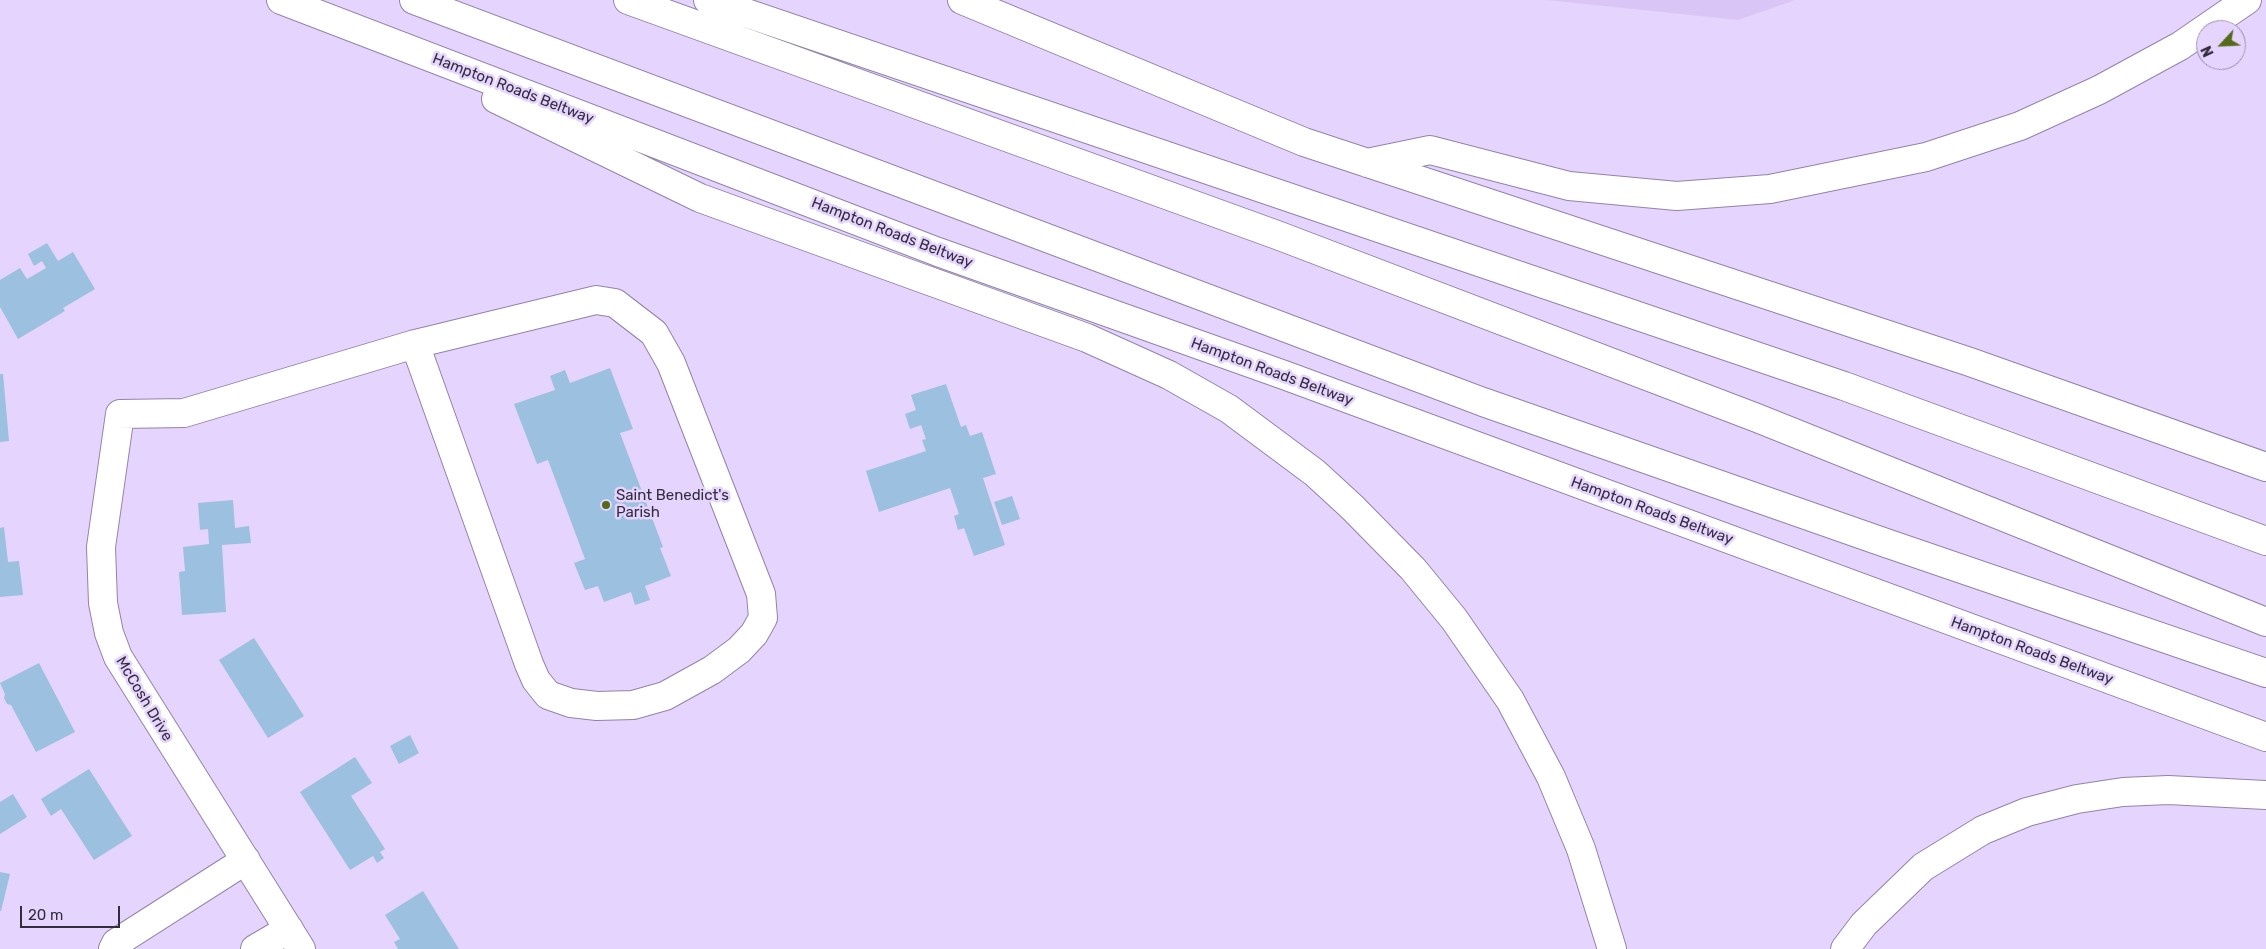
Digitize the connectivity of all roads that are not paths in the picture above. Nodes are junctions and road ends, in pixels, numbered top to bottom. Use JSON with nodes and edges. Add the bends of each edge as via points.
{"nodes":[{"id":1,"x":281,"y":0,"type":"edge"},
{"id":2,"x":414,"y":0,"type":"edge"},
{"id":3,"x":628,"y":0,"type":"edge"},
{"id":4,"x":708,"y":0,"type":"edge"},
{"id":5,"x":962,"y":0,"type":"edge"},
{"id":6,"x":2246,"y":0,"type":"edge"},
{"id":7,"x":328,"y":18,"type":"junction"},
{"id":8,"x":1367,"y":163,"type":"junction"},
{"id":9,"x":415,"y":344,"type":"junction"},
{"id":10,"x":2266,"y":467,"type":"edge"},
{"id":11,"x":2266,"y":541,"type":"edge"},
{"id":12,"x":2266,"y":622,"type":"edge"},
{"id":13,"x":2266,"y":673,"type":"edge"},
{"id":14,"x":2266,"y":737,"type":"edge"},
{"id":15,"x":2266,"y":794,"type":"edge"},
{"id":16,"x":246,"y":860,"type":"junction"},
{"id":17,"x":295,"y":939,"type":"edge"},
{"id":18,"x":113,"y":949,"type":"edge"},
{"id":19,"x":255,"y":949,"type":"edge"},
{"id":20,"x":1612,"y":949,"type":"edge"},
{"id":21,"x":1845,"y":949,"type":"edge"}],
"edges":[{"from":1,"to":7,"type":"main road","name":"Hampton Roads Beltway"},
{"from":2,"to":13,"type":"main road","via":[[1483,402]]},
{"from":3,"to":12,"type":"main road","via":[[1341,260],[1756,418]]},
{"from":4,"to":11,"type":"main road","via":[[1844,386]]},
{"from":5,"to":8,"type":"main road","via":[[1304,142]]},
{"from":6,"to":8,"type":"main road","via":[[2180,46],[2099,90],[2020,126],[1926,157],[1770,189],[1677,196],[1569,186],[1430,150]]},
{"from":7,"to":14,"type":"main road","name":"Hampton Roads Beltway","via":[[938,252],[1284,375]]},
{"from":7,"to":20,"type":"main road","via":[[700,198],[1087,338],[1169,375],[1229,409],[1315,473],[1352,507],[1413,569],[1454,619],[1510,700],[1551,777],[1581,849]]},
{"from":8,"to":10,"type":"main road","via":[[1970,362]]},
{"from":9,"to":9,"type":"main road","via":[[596,300],[615,304],[654,333],[671,363],[761,594],[763,618],[754,634],[712,670],[665,696],[633,705],[596,706],[548,696],[528,664]]},
{"from":9,"to":16,"type":"main road","name":"McCosh Drive","via":[[184,413],[120,414],[101,547],[103,603],[109,633],[118,657]]},
{"from":15,"to":21,"type":"main road","via":[[2168,790],[2123,792],[2076,799],[2027,812],[1983,830],[1923,867],[1864,924]]},
{"from":16,"to":17,"type":"main road","name":"McCosh Drive"},
{"from":16,"to":18,"type":"main road","via":[[116,943]]},
{"from":17,"to":19,"type":"main road"}]}
